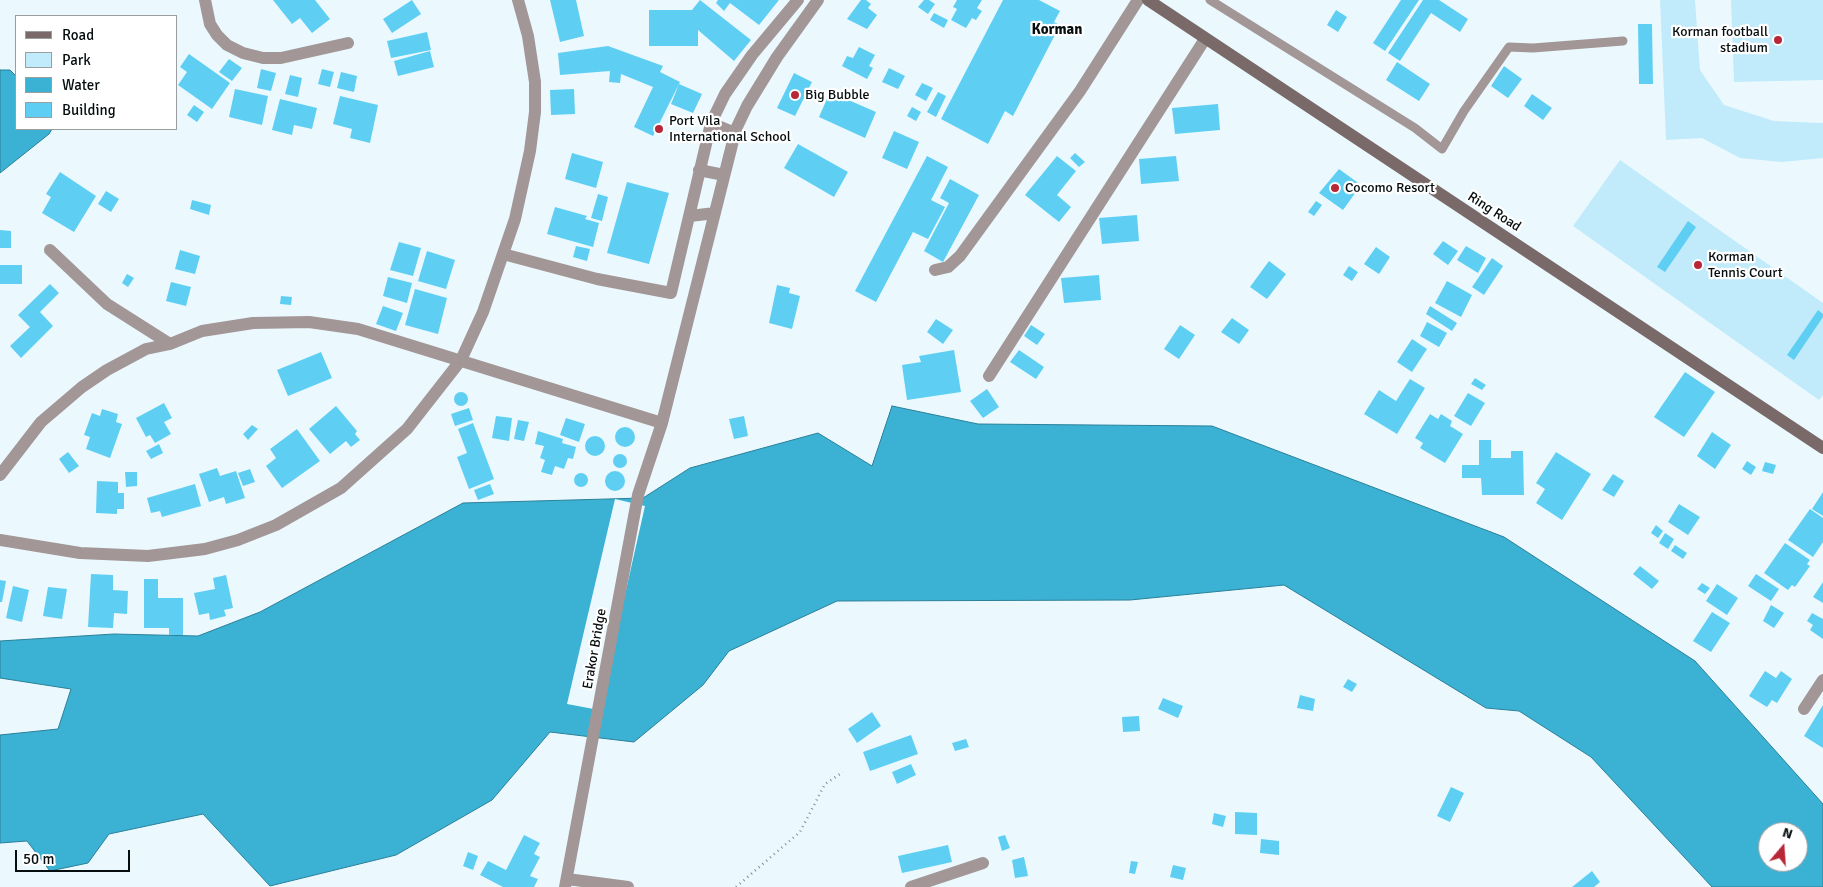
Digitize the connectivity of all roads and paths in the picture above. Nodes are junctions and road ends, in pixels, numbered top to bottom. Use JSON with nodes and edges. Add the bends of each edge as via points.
{"nodes":[{"id":1,"x":205,"y":0,"type":"edge"},
{"id":2,"x":518,"y":0,"type":"edge"},
{"id":3,"x":798,"y":0,"type":"edge"},
{"id":4,"x":818,"y":0,"type":"edge"},
{"id":5,"x":1138,"y":0,"type":"edge"},
{"id":6,"x":1148,"y":0,"type":"edge"},
{"id":7,"x":1210,"y":0,"type":"edge"},
{"id":8,"x":1205,"y":39,"type":"junction"},
{"id":9,"x":1623,"y":41,"type":"dead end"},
{"id":10,"x":348,"y":43,"type":"dead end"},
{"id":11,"x":744,"y":68,"type":"junction"},
{"id":12,"x":762,"y":81,"type":"junction"},
{"id":13,"x":711,"y":123,"type":"junction"},
{"id":14,"x":735,"y":133,"type":"junction"},
{"id":15,"x":700,"y":170,"type":"junction"},
{"id":16,"x":724,"y":175,"type":"junction"},
{"id":17,"x":715,"y":213,"type":"junction"},
{"id":18,"x":690,"y":216,"type":"junction"},
{"id":19,"x":50,"y":250,"type":"dead end"},
{"id":20,"x":503,"y":254,"type":"junction"},
{"id":21,"x":935,"y":270,"type":"dead end"},
{"id":22,"x":676,"y":276,"type":"junction"},
{"id":23,"x":697,"y":284,"type":"junction"},
{"id":24,"x":170,"y":344,"type":"junction"},
{"id":25,"x":461,"y":360,"type":"junction"},
{"id":26,"x":989,"y":376,"type":"dead end"},
{"id":27,"x":662,"y":423,"type":"junction"},
{"id":28,"x":1823,"y":448,"type":"edge"},
{"id":29,"x":0,"y":475,"type":"edge"},
{"id":30,"x":0,"y":540,"type":"edge"},
{"id":31,"x":1823,"y":680,"type":"edge"},
{"id":32,"x":1804,"y":709,"type":"dead end"},
{"id":33,"x":843,"y":772,"type":"dead end"},
{"id":34,"x":983,"y":863,"type":"dead end"},
{"id":35,"x":566,"y":883,"type":"edge"},
{"id":36,"x":628,"y":887,"type":"edge"},
{"id":37,"x":736,"y":887,"type":"edge"},
{"id":38,"x":911,"y":887,"type":"edge"}],
"edges":[{"from":1,"to":10,"type":"street","via":[[216,35],[243,53],[281,58]]},
{"from":2,"to":20,"type":"street","via":[[535,82],[535,112],[520,201]]},
{"from":3,"to":11,"type":"street"},
{"from":4,"to":12,"type":"street","name":"Erakor Bridge"},
{"from":5,"to":21,"type":"street","via":[[1080,90],[960,256],[948,267]]},
{"from":6,"to":8,"type":"main road","name":"Ring Road"},
{"from":7,"to":9,"type":"lane","via":[[1442,148],[1509,47]]},
{"from":8,"to":26,"type":"street"},
{"from":8,"to":28,"type":"main road","name":"Ring Road"},
{"from":11,"to":12,"type":"street"},
{"from":11,"to":13,"type":"street","via":[[725,94]]},
{"from":12,"to":14,"type":"street","name":"Erakor Bridge"},
{"from":13,"to":14,"type":"street"},
{"from":13,"to":15,"type":"street"},
{"from":14,"to":16,"type":"street","name":"Erakor Bridge"},
{"from":15,"to":16,"type":"street"},
{"from":15,"to":18,"type":"street"},
{"from":16,"to":17,"type":"street","name":"Erakor Bridge"},
{"from":17,"to":18,"type":"street"},
{"from":17,"to":23,"type":"street","name":"Erakor Bridge"},
{"from":18,"to":22,"type":"street"},
{"from":19,"to":24,"type":"street","via":[[107,304]]},
{"from":20,"to":22,"type":"street","via":[[597,279],[671,293]]},
{"from":20,"to":25,"type":"street","via":[[483,312]]},
{"from":22,"to":23,"type":"street"},
{"from":23,"to":27,"type":"street","name":"Erakor Bridge"},
{"from":24,"to":25,"type":"street","via":[[202,331],[226,326],[309,322],[358,329]]},
{"from":24,"to":29,"type":"street","via":[[146,349],[82,387],[41,422]]},
{"from":25,"to":27,"type":"street"},
{"from":25,"to":30,"type":"street","via":[[407,429],[341,488],[276,525],[238,540],[205,549],[148,556],[80,553]]},
{"from":27,"to":35,"type":"street","name":"Erakor Bridge","via":[[638,495]]},
{"from":31,"to":32,"type":"street"},
{"from":33,"to":37,"type":"path","via":[[825,784],[800,832]]},
{"from":34,"to":38,"type":"street"},
{"from":35,"to":36,"type":"street"}]}
